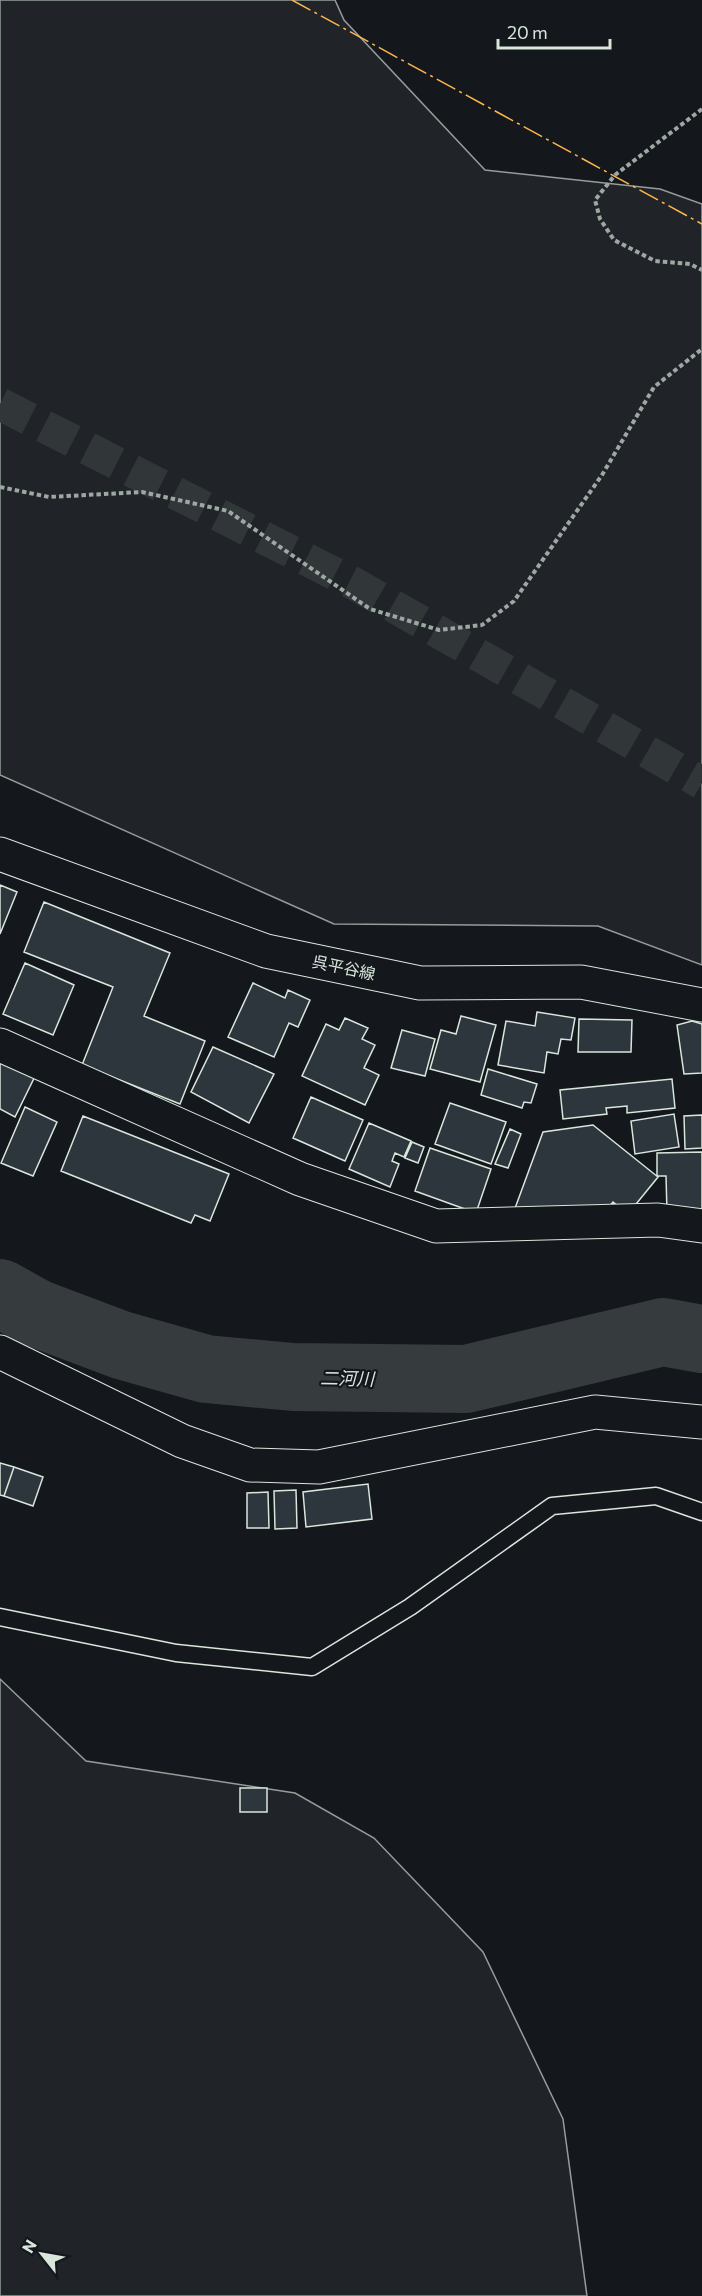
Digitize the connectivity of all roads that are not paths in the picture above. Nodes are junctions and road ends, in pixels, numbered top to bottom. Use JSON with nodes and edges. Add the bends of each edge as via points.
{"nodes":[{"id":1,"x":0,"y":854,"type":"edge"},
{"id":2,"x":702,"y":1005,"type":"edge"},
{"id":3,"x":0,"y":1045,"type":"edge"},
{"id":4,"x":702,"y":1226,"type":"edge"},
{"id":5,"x":0,"y":1352,"type":"edge"},
{"id":6,"x":702,"y":1422,"type":"edge"},
{"id":7,"x":702,"y":1512,"type":"edge"},
{"id":8,"x":0,"y":1617,"type":"edge"}],
"edges":[{"from":1,"to":2,"type":"street","name":"呉平谷線","via":[[277,953],[420,983],[581,982]]},
{"from":3,"to":4,"type":"street","via":[[300,1179],[436,1226],[658,1221]]},
{"from":5,"to":6,"type":"street","via":[[182,1441],[250,1465],[319,1467],[595,1412]]},
{"from":7,"to":8,"type":"lane","via":[[656,1496],[552,1506],[410,1607],[312,1667],[176,1653]]}]}
